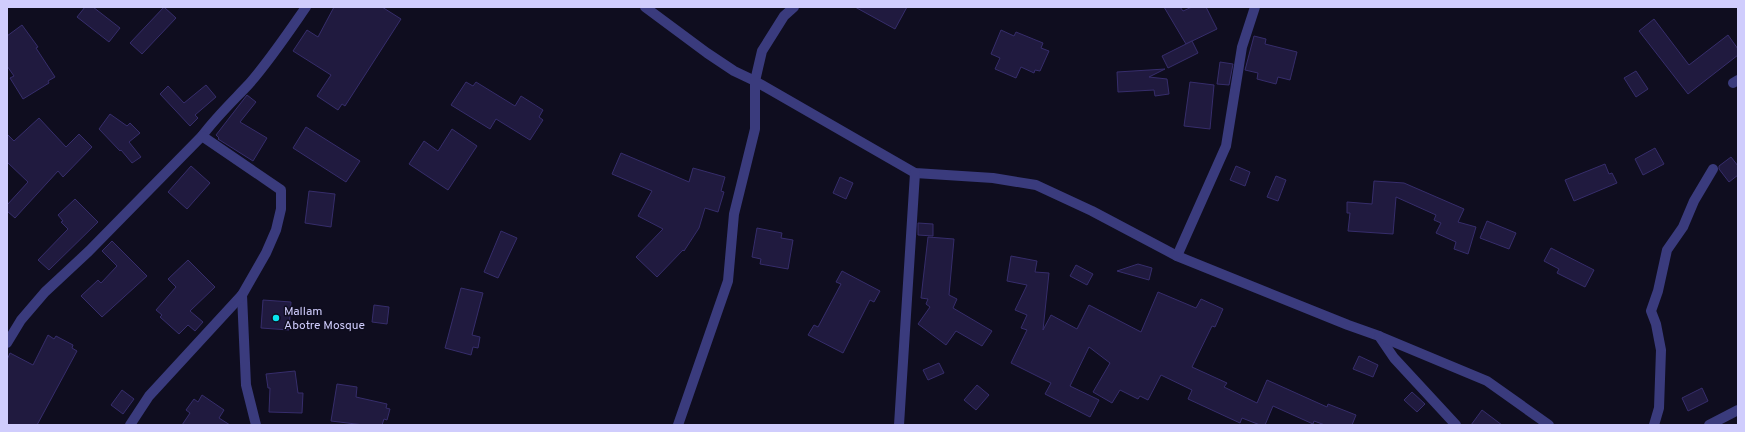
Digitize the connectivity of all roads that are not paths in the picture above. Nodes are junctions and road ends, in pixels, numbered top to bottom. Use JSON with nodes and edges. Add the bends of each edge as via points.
{"nodes":[{"id":1,"x":306,"y":7,"type":"edge"},
{"id":2,"x":645,"y":7,"type":"edge"},
{"id":3,"x":794,"y":7,"type":"edge"},
{"id":4,"x":1255,"y":7,"type":"edge"},
{"id":5,"x":755,"y":81,"type":"junction"},
{"id":6,"x":202,"y":136,"type":"junction"},
{"id":7,"x":1713,"y":169,"type":"dead end"},
{"id":8,"x":915,"y":173,"type":"junction"},
{"id":9,"x":1176,"y":256,"type":"junction"},
{"id":10,"x":242,"y":295,"type":"junction"},
{"id":11,"x":1379,"y":336,"type":"junction"},
{"id":12,"x":7,"y":343,"type":"edge"},
{"id":13,"x":1738,"y":410,"type":"edge"},
{"id":14,"x":130,"y":425,"type":"edge"},
{"id":15,"x":256,"y":425,"type":"edge"},
{"id":16,"x":678,"y":425,"type":"edge"},
{"id":17,"x":899,"y":425,"type":"edge"},
{"id":18,"x":1456,"y":425,"type":"edge"},
{"id":19,"x":1548,"y":425,"type":"edge"},
{"id":20,"x":1654,"y":425,"type":"edge"},
{"id":21,"x":1709,"y":425,"type":"edge"}],
"edges":[{"from":1,"to":6,"type":"street","via":[[273,55]]},
{"from":2,"to":5,"type":"street","via":[[707,53]]},
{"from":3,"to":5,"type":"street","via":[[784,16],[762,51]]},
{"from":4,"to":9,"type":"street","via":[[1242,48],[1226,146]]},
{"from":5,"to":8,"type":"street"},
{"from":5,"to":16,"type":"street","via":[[755,129],[734,214],[728,281]]},
{"from":6,"to":10,"type":"street","via":[[281,190],[281,209],[276,230]]},
{"from":6,"to":12,"type":"street","via":[[45,292],[21,320]]},
{"from":7,"to":20,"type":"street","via":[[1694,201],[1683,227],[1667,250],[1651,311],[1660,350],[1659,408]]},
{"from":8,"to":9,"type":"street","via":[[993,178],[1036,185],[1092,211]]},
{"from":8,"to":17,"type":"street"},
{"from":9,"to":11,"type":"street"},
{"from":10,"to":14,"type":"street","via":[[149,396]]},
{"from":10,"to":15,"type":"street","via":[[246,385]]},
{"from":11,"to":18,"type":"street","via":[[1394,358]]},
{"from":11,"to":19,"type":"street","via":[[1487,381]]},
{"from":13,"to":21,"type":"street"}]}
